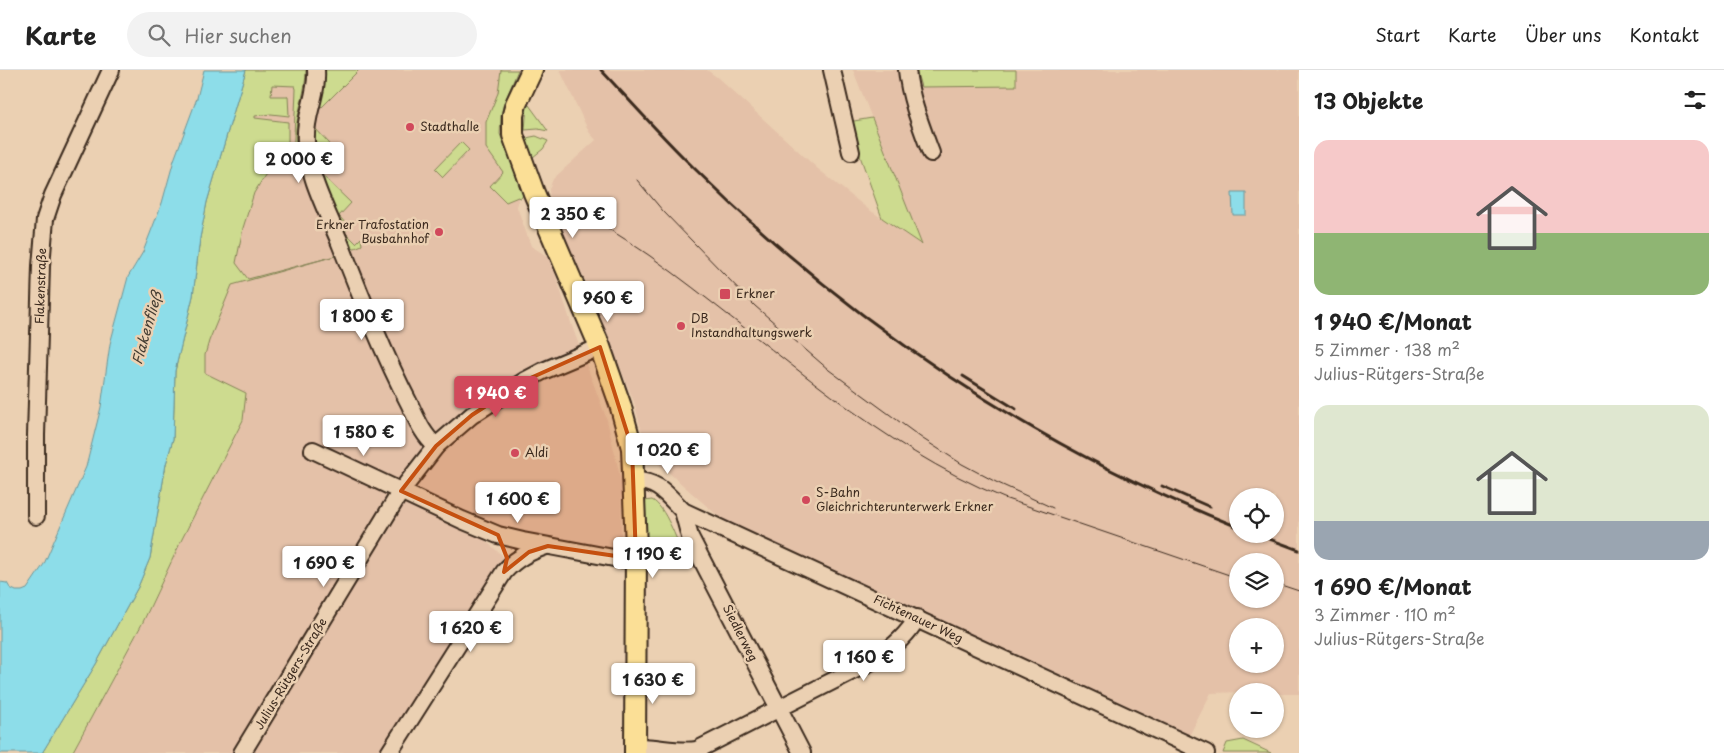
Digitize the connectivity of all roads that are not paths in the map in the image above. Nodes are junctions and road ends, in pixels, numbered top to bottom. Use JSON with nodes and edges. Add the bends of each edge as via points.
{"nodes":[{"id":1,"x":111,"y":70,"type":"edge"},
{"id":2,"x":316,"y":70,"type":"edge"},
{"id":3,"x":532,"y":70,"type":"edge"},
{"id":4,"x":832,"y":70,"type":"edge"},
{"id":5,"x":907,"y":70,"type":"edge"},
{"id":6,"x":851,"y":152,"type":"dead end"},
{"id":7,"x":930,"y":153,"type":"dead end"},
{"id":8,"x":600,"y":348,"type":"junction"},
{"id":9,"x":436,"y":446,"type":"junction"},
{"id":10,"x":313,"y":450,"type":"dead end"},
{"id":11,"x":634,"y":481,"type":"junction"},
{"id":12,"x":401,"y":491,"type":"junction"},
{"id":13,"x":684,"y":511,"type":"junction"},
{"id":14,"x":36,"y":516,"type":"dead end"},
{"id":15,"x":498,"y":535,"type":"junction"},
{"id":16,"x":548,"y":546,"type":"junction"},
{"id":17,"x":636,"y":559,"type":"junction"},
{"id":18,"x":504,"y":572,"type":"junction"},
{"id":19,"x":917,"y":618,"type":"junction"},
{"id":20,"x":778,"y":708,"type":"junction"},
{"id":21,"x":635,"y":750,"type":"edge"},
{"id":22,"x":242,"y":753,"type":"edge"},
{"id":23,"x":389,"y":753,"type":"edge"},
{"id":24,"x":802,"y":753,"type":"edge"},
{"id":25,"x":1206,"y":753,"type":"edge"}],
"edges":[{"from":1,"to":14,"type":"street","name":"Flakenstraße","via":[[45,219],[41,266]]},
{"from":2,"to":9,"type":"street","via":[[305,140],[312,173],[391,368],[424,434]]},
{"from":3,"to":8,"type":"main road","via":[[516,104],[513,134],[534,193]]},
{"from":4,"to":6,"type":"street"},
{"from":5,"to":7,"type":"street","via":[[908,83]]},
{"from":8,"to":9,"type":"street","name":"Julius-Rütgers-Straße","via":[[526,380],[472,414]]},
{"from":8,"to":11,"type":"main road","via":[[627,425]]},
{"from":9,"to":12,"type":"street","name":"Julius-Rütgers-Straße"},
{"from":10,"to":12,"type":"street"},
{"from":11,"to":13,"type":"street","name":"Fichtenauer Weg","via":[[655,484]]},
{"from":11,"to":17,"type":"main road"},
{"from":12,"to":15,"type":"street"},
{"from":12,"to":22,"type":"street","name":"Julius-Rütgers-Straße"},
{"from":13,"to":19,"type":"street","name":"Fichtenauer Weg"},
{"from":13,"to":20,"type":"street","name":"Siedlerweg","via":[[690,537]]},
{"from":15,"to":16,"type":"street"},
{"from":15,"to":18,"type":"street","via":[[507,558]]},
{"from":16,"to":17,"type":"street"},
{"from":16,"to":18,"type":"street","via":[[529,552]]},
{"from":17,"to":21,"type":"main road"},
{"from":18,"to":23,"type":"street"},
{"from":19,"to":20,"type":"street","via":[[888,651],[876,659]]},
{"from":19,"to":25,"type":"street","name":"Fichtenauer Weg"},
{"from":20,"to":21,"type":"street","via":[[697,750],[682,752],[650,746]]},
{"from":20,"to":24,"type":"street","name":"Siedlerweg"}]}
